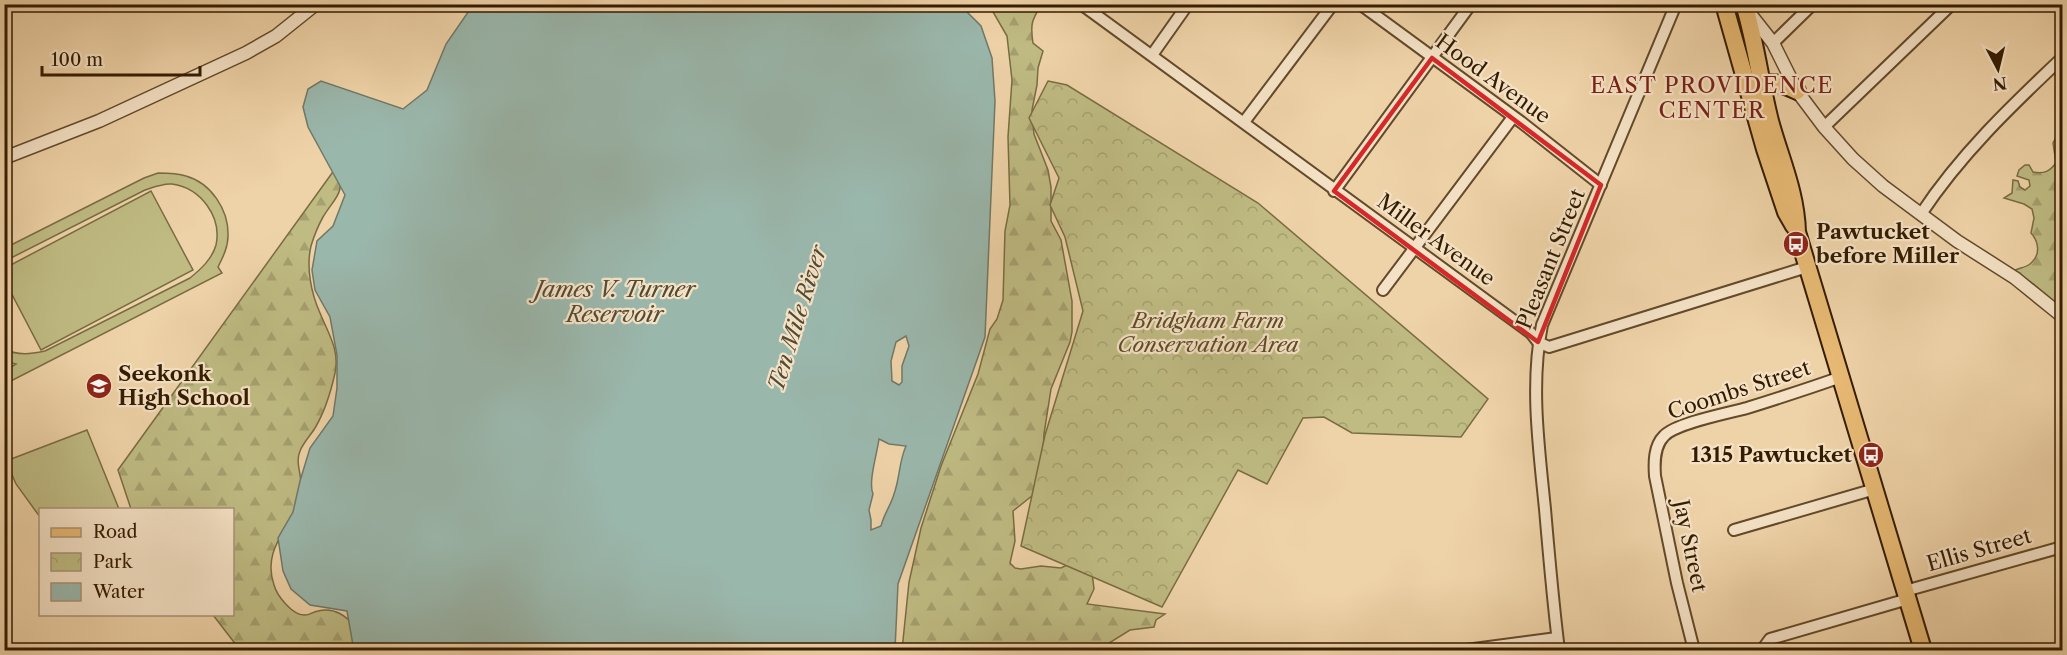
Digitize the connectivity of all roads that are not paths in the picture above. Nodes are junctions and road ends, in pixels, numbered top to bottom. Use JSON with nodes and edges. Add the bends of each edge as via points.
{"nodes":[{"id":1,"x":316,"y":4,"type":"edge"},
{"id":2,"x":1081,"y":4,"type":"edge"},
{"id":3,"x":1188,"y":4,"type":"edge"},
{"id":4,"x":1333,"y":4,"type":"edge"},
{"id":5,"x":1360,"y":4,"type":"edge"},
{"id":6,"x":1471,"y":4,"type":"edge"},
{"id":7,"x":1676,"y":4,"type":"edge"},
{"id":8,"x":1724,"y":4,"type":"edge"},
{"id":9,"x":1813,"y":4,"type":"edge"},
{"id":10,"x":1952,"y":4,"type":"edge"},
{"id":11,"x":1744,"y":6,"type":"edge"},
{"id":12,"x":1773,"y":43,"type":"junction"},
{"id":13,"x":1152,"y":55,"type":"junction"},
{"id":14,"x":1432,"y":58,"type":"junction"},
{"id":15,"x":2062,"y":58,"type":"edge"},
{"id":16,"x":1755,"y":84,"type":"junction"},
{"id":17,"x":1797,"y":91,"type":"junction"},
{"id":18,"x":1512,"y":117,"type":"junction"},
{"id":19,"x":1244,"y":122,"type":"junction"},
{"id":20,"x":1824,"y":127,"type":"junction"},
{"id":21,"x":4,"y":158,"type":"edge"},
{"id":22,"x":1601,"y":185,"type":"junction"},
{"id":23,"x":1334,"y":191,"type":"junction"},
{"id":24,"x":1921,"y":214,"type":"junction"},
{"id":25,"x":1415,"y":249,"type":"junction"},
{"id":26,"x":1808,"y":267,"type":"junction"},
{"id":27,"x":1383,"y":290,"type":"dead end"},
{"id":28,"x":2062,"y":316,"type":"edge"},
{"id":29,"x":1538,"y":342,"type":"junction"},
{"id":30,"x":1841,"y":377,"type":"junction"},
{"id":31,"x":1657,"y":449,"type":"joint"},
{"id":32,"x":1875,"y":489,"type":"junction"},
{"id":33,"x":1734,"y":530,"type":"dead end"},
{"id":34,"x":2062,"y":547,"type":"edge"},
{"id":35,"x":1906,"y":595,"type":"junction"},
{"id":36,"x":1557,"y":638,"type":"junction"},
{"id":37,"x":1466,"y":651,"type":"edge"},
{"id":38,"x":1559,"y":651,"type":"edge"},
{"id":39,"x":1694,"y":651,"type":"edge"},
{"id":40,"x":1762,"y":651,"type":"edge"},
{"id":41,"x":1923,"y":651,"type":"edge"}],
"edges":[{"from":1,"to":21,"type":"street","via":[[276,36],[246,53],[99,121]]},
{"from":2,"to":13,"type":"street","name":"Miller Avenue"},
{"from":3,"to":13,"type":"street"},
{"from":4,"to":19,"type":"street"},
{"from":5,"to":14,"type":"street","name":"Hood Avenue"},
{"from":6,"to":14,"type":"street"},
{"from":7,"to":22,"type":"street","name":"Pleasant Street"},
{"from":8,"to":16,"type":"main road"},
{"from":9,"to":12,"type":"street"},
{"from":10,"to":20,"type":"street"},
{"from":11,"to":12,"type":"street"},
{"from":11,"to":16,"type":"main road","via":[[1755,43]]},
{"from":12,"to":17,"type":"street"},
{"from":13,"to":19,"type":"street","name":"Miller Avenue"},
{"from":14,"to":18,"type":"street","name":"Hood Avenue"},
{"from":14,"to":23,"type":"street"},
{"from":15,"to":24,"type":"street","via":[[1965,156]]},
{"from":16,"to":17,"type":"main road","via":[[1784,84]]},
{"from":16,"to":26,"type":"main road","via":[[1788,175],[1797,211],[1797,232]]},
{"from":17,"to":20,"type":"street"},
{"from":18,"to":22,"type":"street","name":"Hood Avenue"},
{"from":18,"to":25,"type":"street"},
{"from":19,"to":23,"type":"street","name":"Miller Avenue"},
{"from":20,"to":24,"type":"street","via":[[1883,186]]},
{"from":22,"to":29,"type":"street","name":"Pleasant Street"},
{"from":23,"to":25,"type":"street","name":"Miller Avenue"},
{"from":24,"to":28,"type":"street","via":[[2015,278]]},
{"from":25,"to":27,"type":"street"},
{"from":25,"to":29,"type":"street","name":"Miller Avenue","via":[[1532,333]]},
{"from":26,"to":29,"type":"street","via":[[1549,347]]},
{"from":26,"to":30,"type":"main road"},
{"from":29,"to":36,"type":"street","name":"Pleasant Street","via":[[1538,438]]},
{"from":30,"to":31,"type":"street","name":"Coombs Street","via":[[1676,428],[1665,434]]},
{"from":30,"to":32,"type":"main road"},
{"from":31,"to":39,"type":"street","name":"Jay Street","via":[[1655,476]]},
{"from":32,"to":33,"type":"street"},
{"from":32,"to":35,"type":"main road"},
{"from":34,"to":35,"type":"street","name":"Ellis Street"},
{"from":35,"to":40,"type":"street","name":"Ellis Street","via":[[1770,639]]},
{"from":35,"to":41,"type":"main road"},
{"from":36,"to":37,"type":"street"},
{"from":36,"to":38,"type":"street","name":"Pleasant Street"}]}
